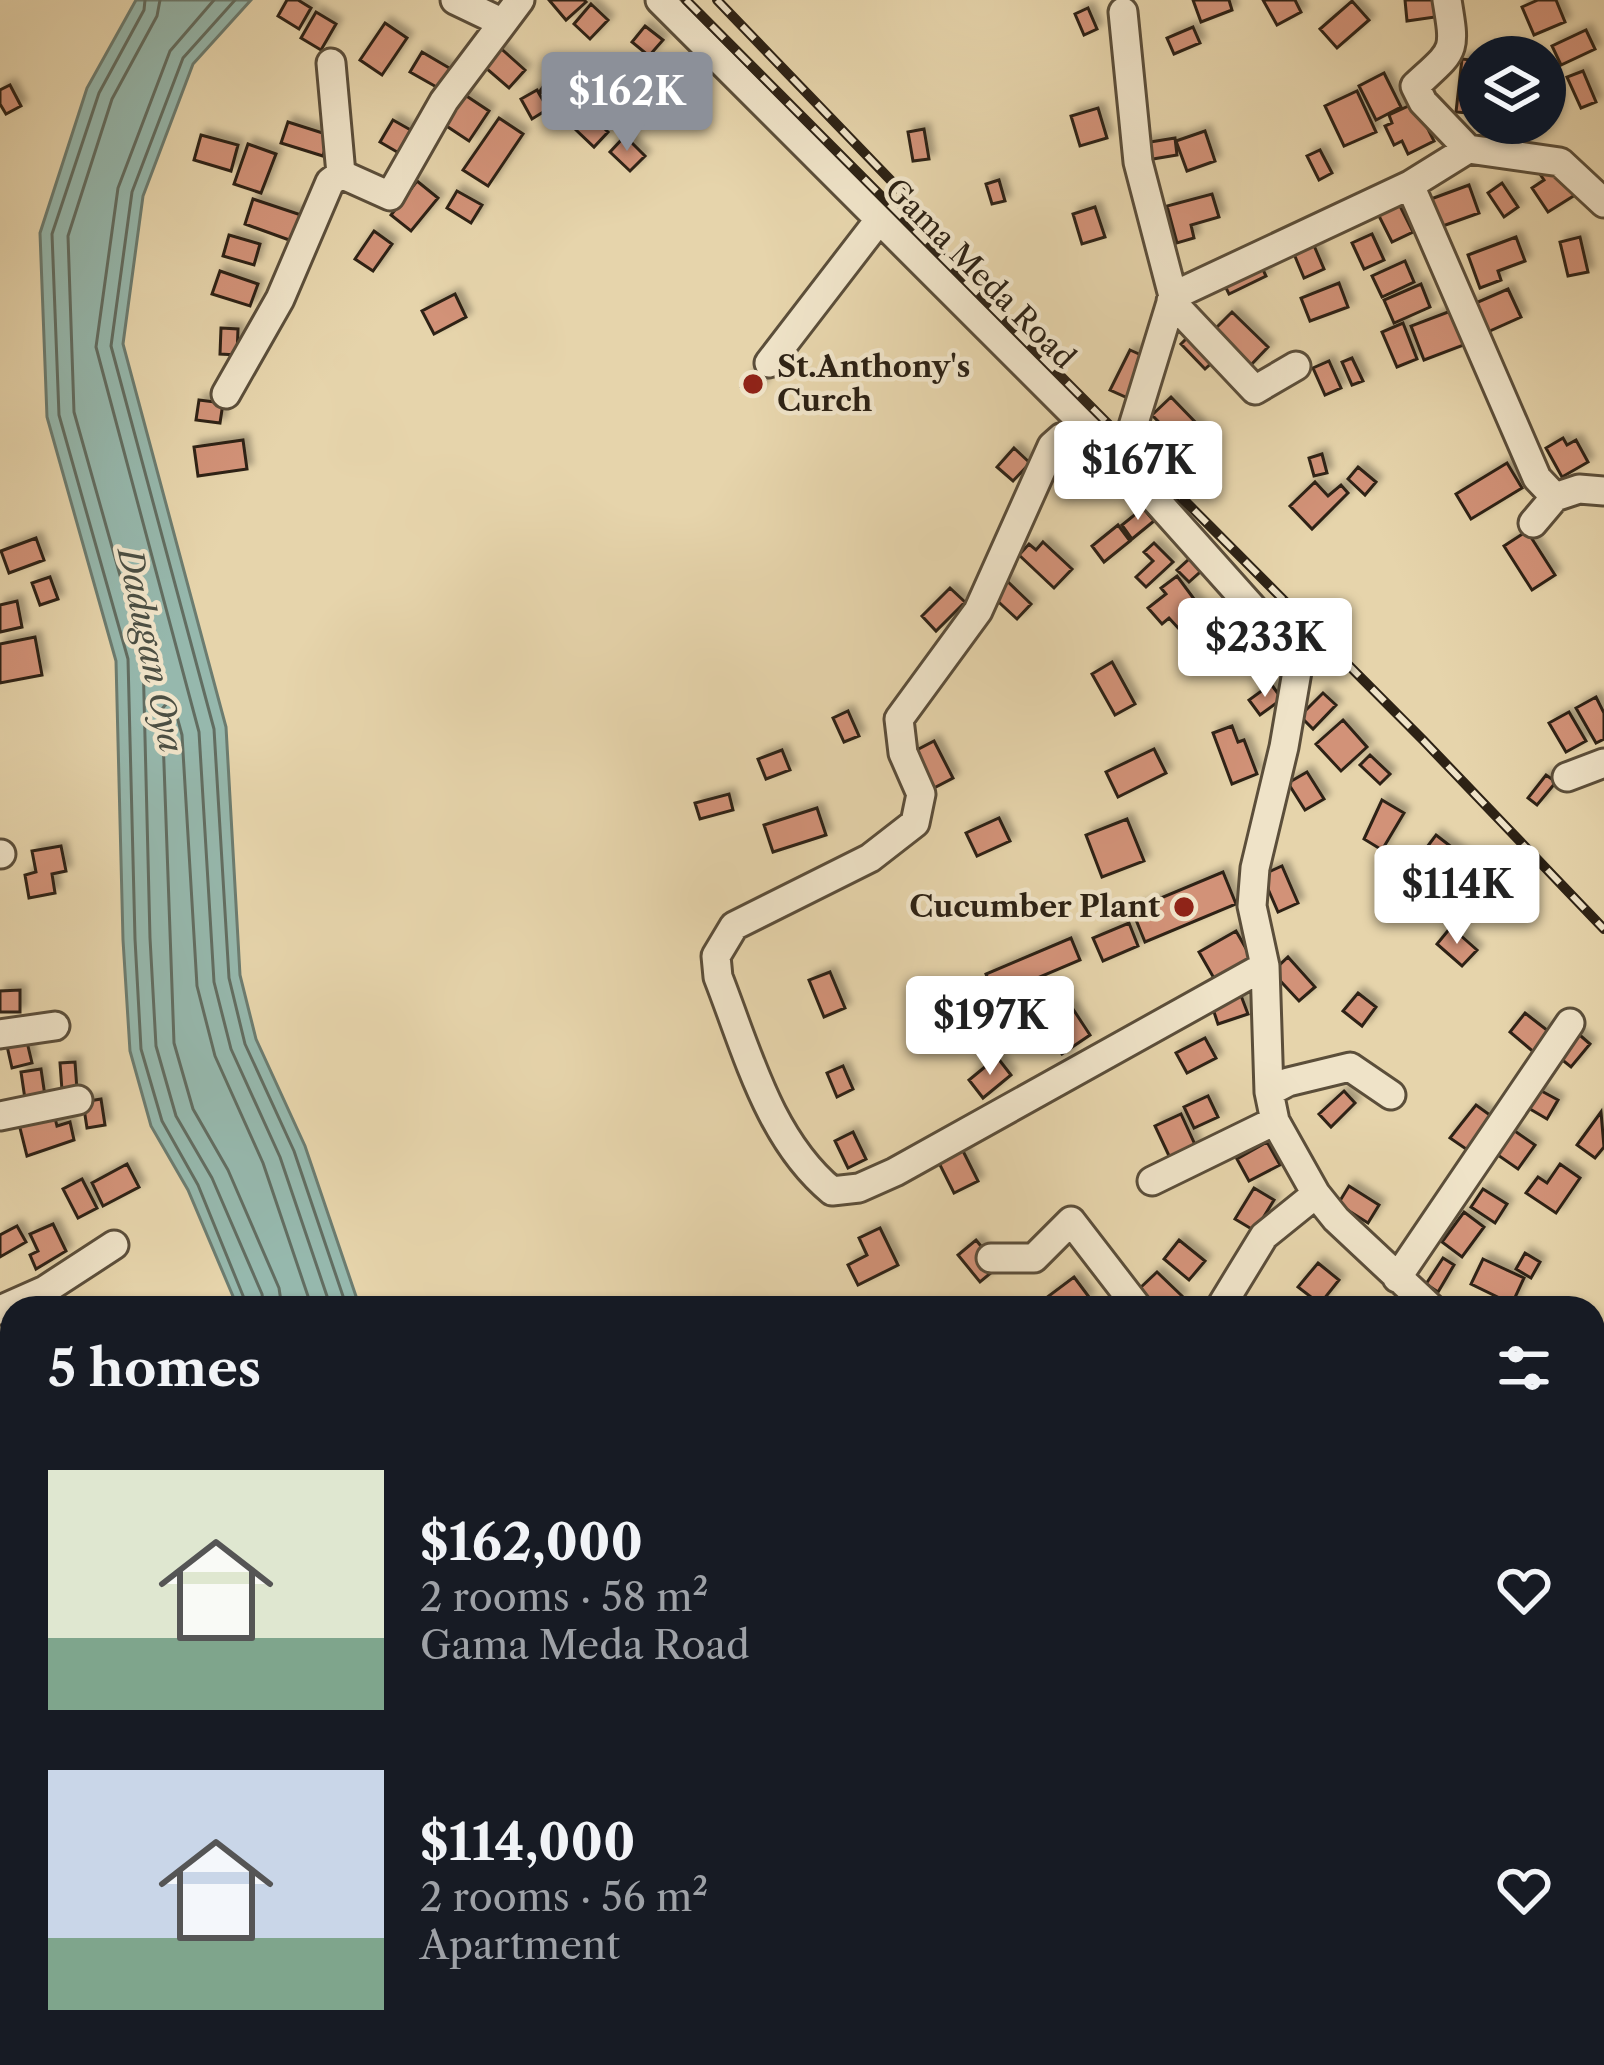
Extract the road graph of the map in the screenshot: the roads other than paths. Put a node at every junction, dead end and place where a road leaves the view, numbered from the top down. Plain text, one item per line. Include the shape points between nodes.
1 (455, 0) edge
2 (520, 0) edge
3 (660, 0) edge
4 (1447, 0) edge
5 (1126, 4) edge
6 (501, 22) junction
7 (331, 63) dead end
8 (1468, 149) junction
9 (340, 174) junction
10 (1410, 185) junction
11 (1604, 203) edge
12 (879, 220) junction
13 (1172, 298) junction
14 (770, 363) dead end
15 (1296, 366) dead end
16 (226, 394) dead end
17 (1122, 462) junction
18 (1604, 491) edge
19 (1555, 497) junction
20 (1534, 523) dead end
21 (1604, 764) edge
22 (1567, 777) dead end
23 (1265, 966) junction
24 (1570, 1024) dead end
25 (55, 1026) dead end
26 (0, 1034) edge
27 (1269, 1092) junction
28 (1391, 1095) dead end
29 (78, 1100) dead end
30 (0, 1116) edge
31 (1275, 1121) junction
32 (1152, 1181) dead end
33 (1316, 1194) junction
34 (114, 1245) dead end
35 (991, 1258) dead end
36 (1396, 1278) junction
37 (32, 1296) edge
38 (1129, 1296) edge
39 (1227, 1296) edge
40 (1417, 1296) edge

1 - 6 street
2 - 6 street
3 - 12 street, Gama Meda Road
4 - 8 street via 1454,42 1415,86
5 - 13 street via 1138,162
6 - 9 street via 390,196
7 - 9 street
8 - 10 street
8 - 11 street via 1560,162
9 - 16 street via 329,182 280,299
10 - 13 street
10 - 19 street via 1538,478
12 - 14 street
12 - 17 street, Gama Meda Road
13 - 15 street via 1256,390
13 - 17 street
17 - 23 street, Gama Meda Road via 1299,660 1255,868 1252,906
17 - 23 street via 1061,439 1052,446 978,611 899,719 921,794 914,823 870,858 734,926 716,956 718,977 768,1106 805,1169 832,1191 895,1172
18 - 19 street
19 - 20 street
21 - 22 street
23 - 27 street, Gama Meda Road
24 - 36 street
25 - 26 street
27 - 28 street via 1350,1067
27 - 31 street, Gama Meda Road
29 - 30 street
31 - 32 street
31 - 33 street, Gama Meda Road
33 - 36 street, Gama Meda Road
33 - 39 street via 1264,1236
34 - 37 street
35 - 38 street via 1034,1258 1071,1221
36 - 40 street, Gama Meda Road

